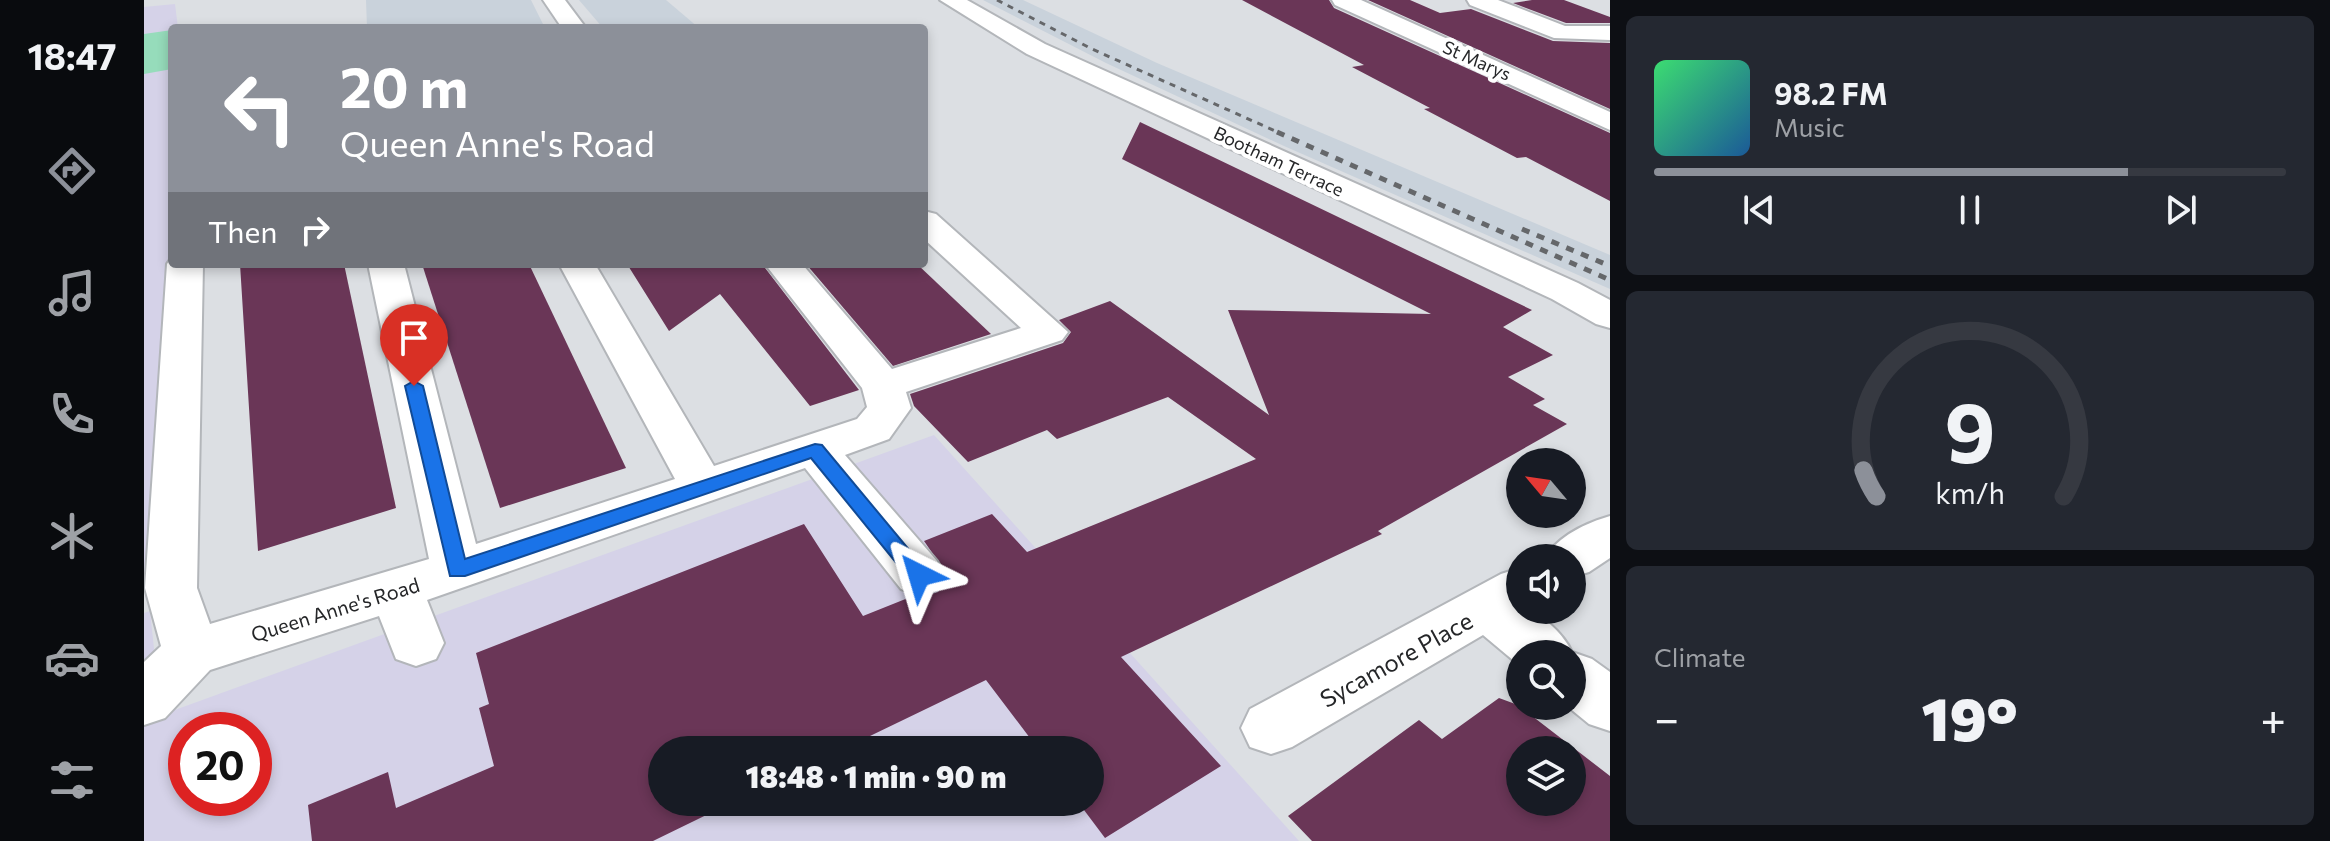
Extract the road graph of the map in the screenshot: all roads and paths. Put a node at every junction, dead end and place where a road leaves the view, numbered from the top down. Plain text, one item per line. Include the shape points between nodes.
1 (554, 0) edge
2 (951, 0) edge
3 (1343, 0) edge
4 (1478, 0) edge
5 (571, 24) edge
6 (1610, 33) edge
7 (1610, 122) edge
8 (928, 225) edge
9 (185, 268) edge
10 (387, 268) edge
11 (579, 268) edge
12 (786, 268) edge
13 (1610, 316) edge
14 (883, 386) junction
15 (815, 450) junction
16 (703, 487) junction
17 (1610, 534) edge
18 (1586, 549) edge
19 (457, 570) junction
20 (919, 575) dead end
21 (397, 590) junction
22 (1503, 598) edge
23 (1534, 640) edge
24 (416, 643) dead end
25 (191, 653) junction
26 (1586, 687) edge
27 (144, 700) edge
28 (1610, 706) edge
29 (1271, 728) dead end

1 - 5 street
2 - 13 street, Bootham Terrace via 1036,49
3 - 7 street, St Marys
4 - 6 street via 1562,33
8 - 14 street via 1048,332
9 - 25 street via 171,588
10 - 19 street
11 - 16 street
12 - 14 street
14 - 15 street, Queen Anne's Road via 889,408 873,429
15 - 16 street, Queen Anne's Road
15 - 20 street
16 - 19 street, Queen Anne's Road
17 - 18 street
19 - 21 street, Queen Anne's Road
21 - 24 street
21 - 25 street, Queen Anne's Road
22 - 23 street
22 - 29 street, Sycamore Place
25 - 27 street
26 - 28 street

